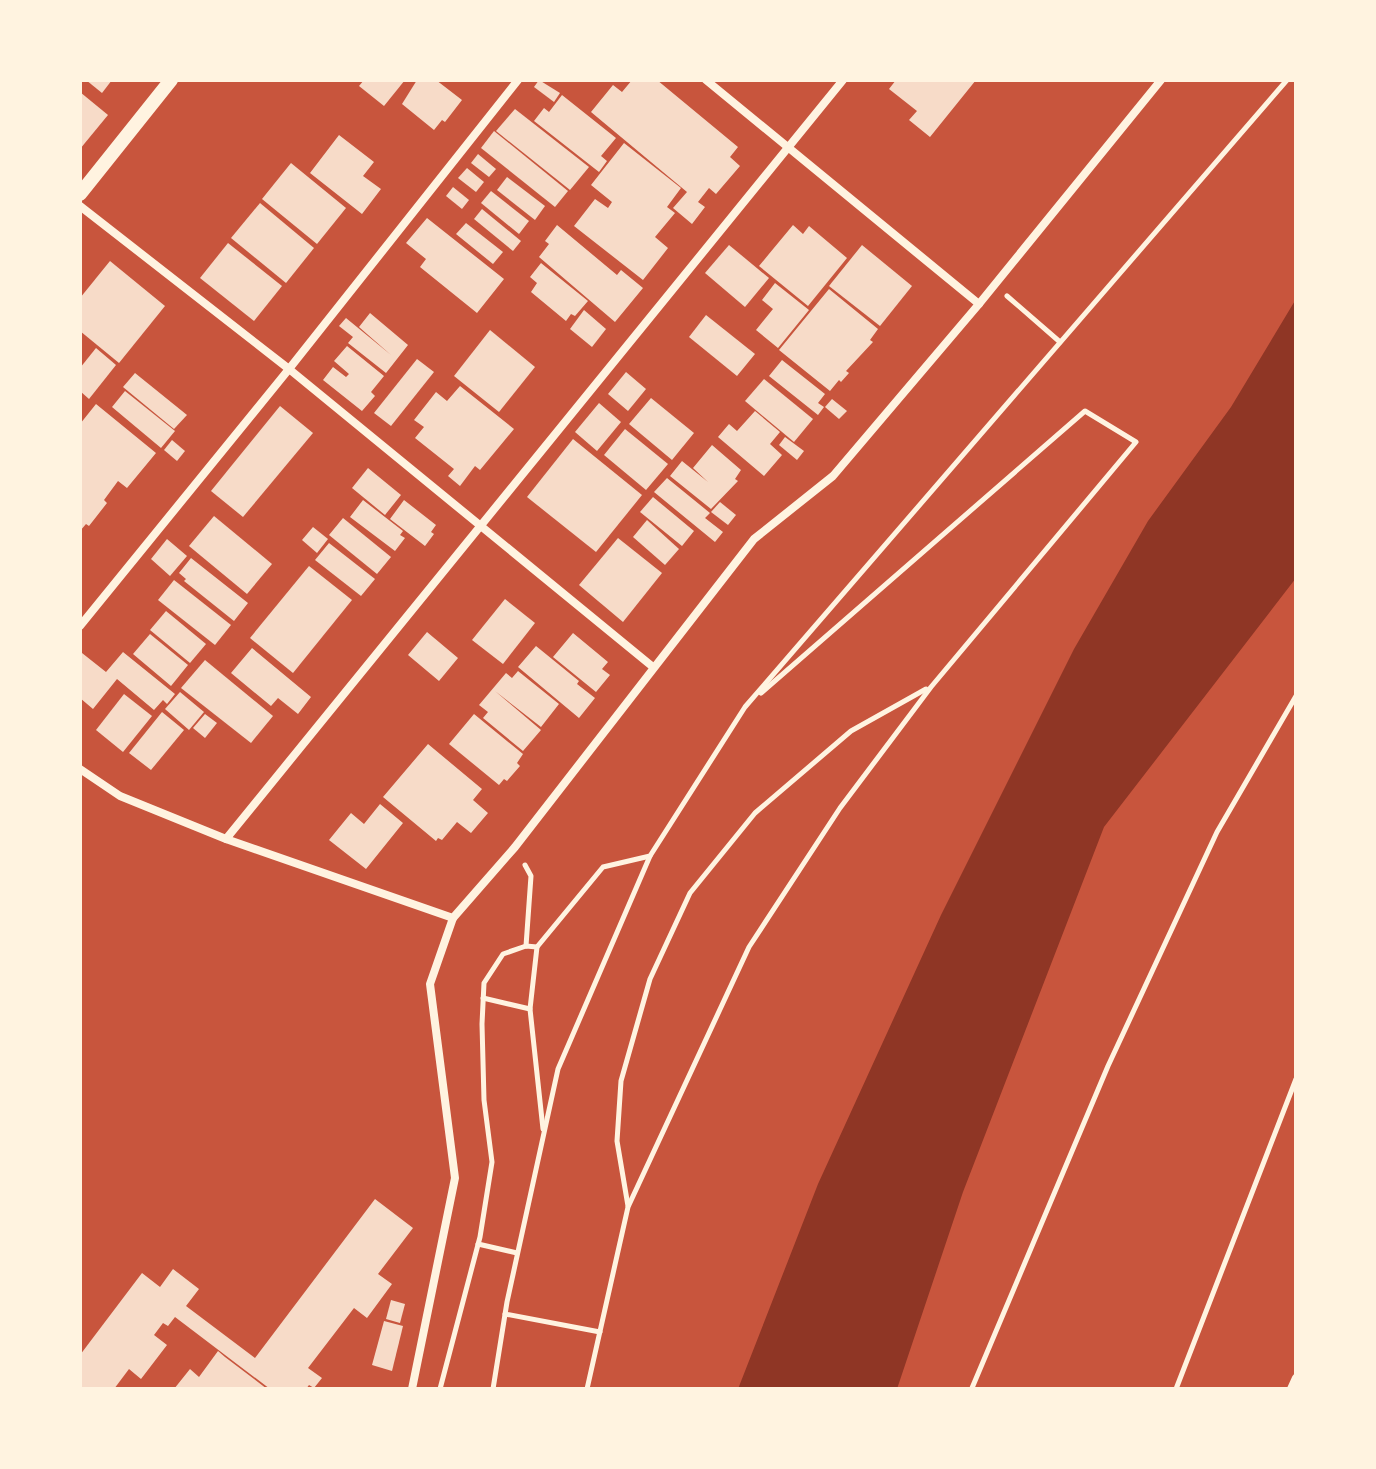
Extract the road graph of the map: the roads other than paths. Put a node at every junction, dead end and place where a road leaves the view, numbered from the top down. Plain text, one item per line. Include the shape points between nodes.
1 (171, 80) edge
2 (518, 80) edge
3 (706, 80) edge
4 (843, 80) edge
5 (1161, 80) edge
6 (788, 146) junction
7 (80, 194) edge
8 (80, 206) edge
9 (979, 304) junction
10 (289, 369) junction
11 (481, 526) junction
12 (80, 626) edge
13 (653, 667) junction
14 (80, 769) edge
15 (226, 839) junction
16 (453, 918) junction
17 (1296, 1378) edge
18 (412, 1389) edge
19 (1291, 1389) edge

1 - 7 street
2 - 10 street
3 - 6 street
4 - 6 street
5 - 9 street
6 - 9 street
6 - 11 street
8 - 10 street
9 - 13 street via 833,476 754,539
10 - 11 street
10 - 12 street
11 - 13 street
11 - 15 street
13 - 16 street via 515,847
14 - 15 street via 120,796
15 - 16 street
16 - 18 street via 430,984 455,1178
17 - 19 street

